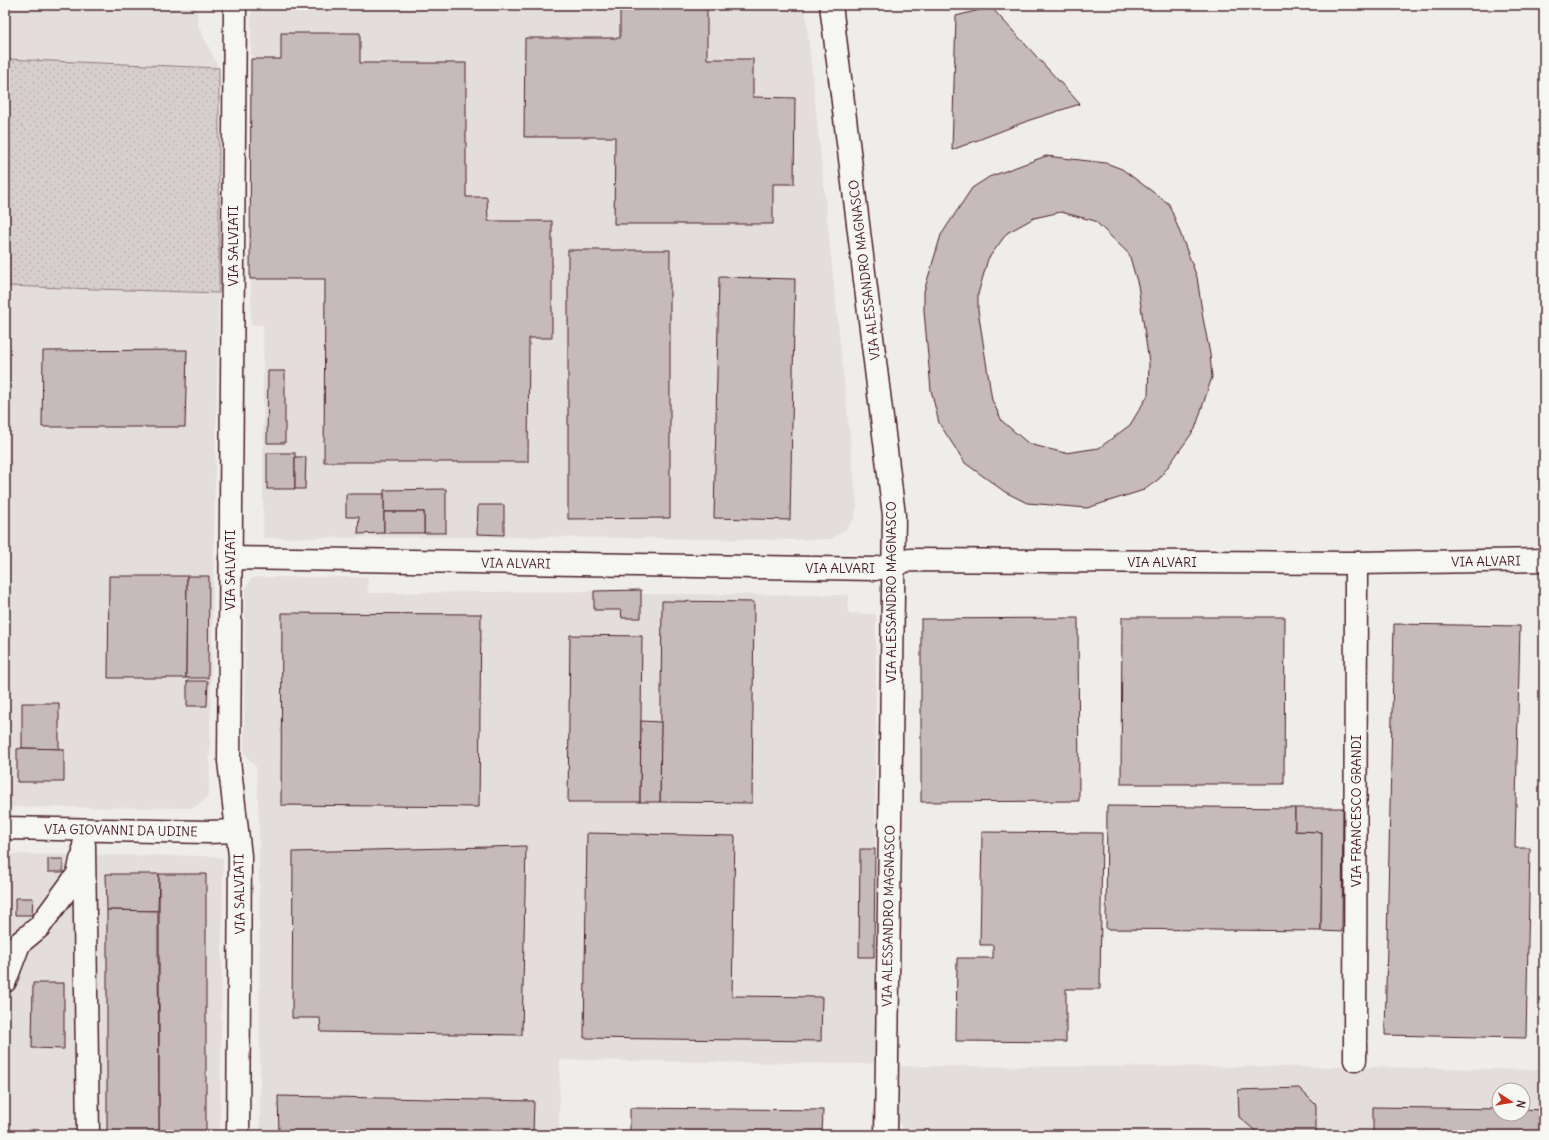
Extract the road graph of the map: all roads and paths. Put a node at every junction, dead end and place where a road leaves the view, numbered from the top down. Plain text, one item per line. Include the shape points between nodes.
1 (235, 5) edge
2 (831, 5) edge
3 (230, 558) junction
4 (1544, 560) edge
5 (1356, 563) junction
6 (892, 565) junction
7 (5, 828) edge
8 (236, 831) junction
9 (86, 837) junction
10 (12, 949) edge
11 (5, 981) edge
12 (1355, 1060) dead end
13 (88, 1135) edge
14 (238, 1135) edge
15 (886, 1135) edge

1 - 3 street, VIA SALVIATI
2 - 6 street, VIA ALESSANDRO MAGNASCO via 894,515
3 - 6 street, VIA ALVARI via 874,569
3 - 8 street, VIA SALVIATI via 229,761
4 - 5 street, VIA ALVARI
5 - 6 street, VIA ALVARI via 910,560
5 - 12 street, VIA FRANCESCO GRANDI
6 - 15 street, VIA ALESSANDRO MAGNASCO
7 - 9 street, VIA GIOVANNI DA UDINE
8 - 9 street, VIA GIOVANNI DA UDINE
8 - 14 street, VIA SALVIATI via 240,856
9 - 10 street via 78,874 39,927
9 - 13 street
10 - 11 street

